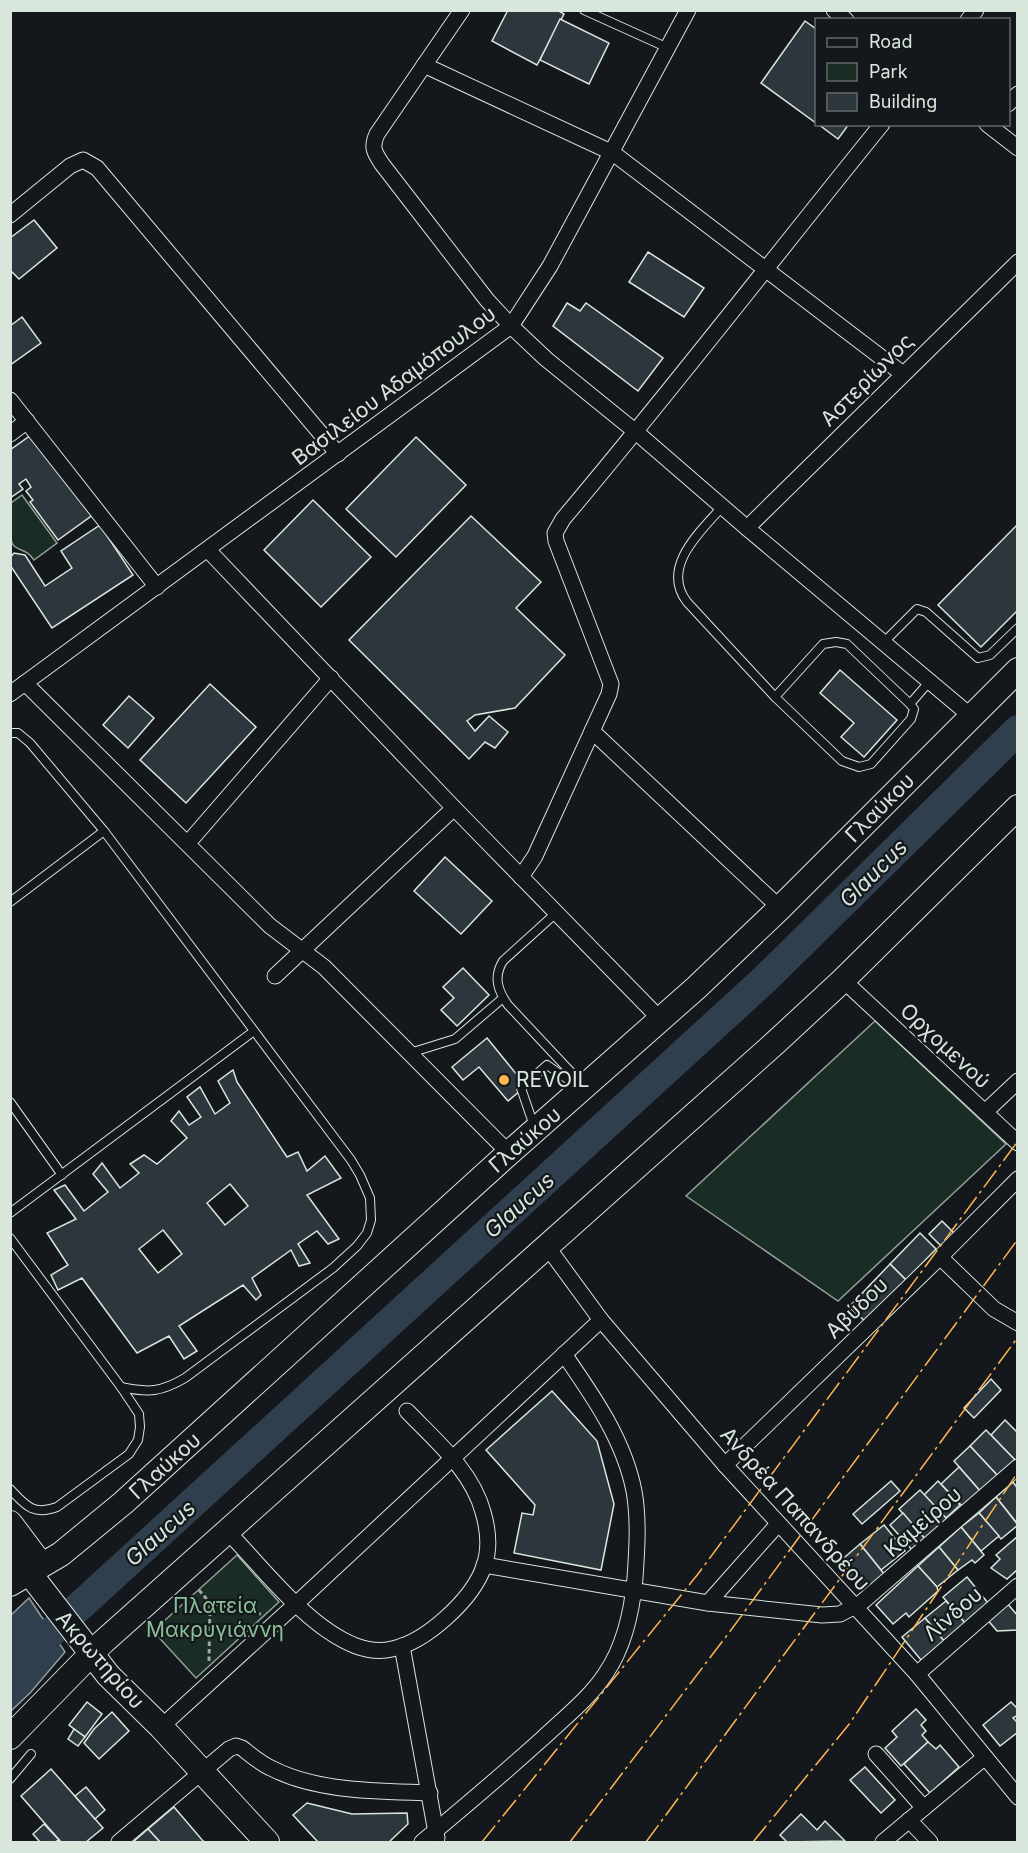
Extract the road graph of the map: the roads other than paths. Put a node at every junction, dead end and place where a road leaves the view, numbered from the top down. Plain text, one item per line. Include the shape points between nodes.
1 (462, 10) edge
2 (584, 10) edge
3 (688, 10) edge
4 (668, 48) junction
5 (424, 65) junction
6 (880, 126) edge
7 (990, 126) edge
8 (1017, 148) edge
9 (613, 153) junction
10 (10, 214) edge
11 (1017, 262) edge
12 (765, 268) junction
13 (511, 327) junction
14 (903, 374) junction
15 (10, 400) edge
16 (27, 421) junction
17 (636, 432) junction
18 (10, 434) edge
19 (338, 454) junction
20 (722, 507) junction
21 (747, 528) junction
22 (208, 550) junction
23 (157, 587) junction
24 (1017, 628) edge
25 (882, 643) junction
26 (1017, 670) edge
27 (331, 678) junction
28 (929, 682) junction
29 (25, 683) junction
30 (10, 694) edge
31 (775, 697) junction
32 (910, 704) junction
33 (972, 717) junction
34 (592, 731) junction
35 (10, 733) edge
36 (1017, 807) edge
37 (454, 808) junction
38 (104, 831) junction
39 (188, 843) junction
40 (521, 877) junction
41 (10, 902) edge
42 (780, 908) junction
43 (556, 913) junction
44 (303, 950) junction
45 (274, 976) dead end
46 (843, 980) junction
47 (503, 999) junction
48 (661, 1020) junction
49 (254, 1031) junction
50 (410, 1053) junction
51 (1017, 1081) edge
52 (584, 1089) junction
53 (10, 1102) edge
54 (985, 1112) junction
55 (535, 1130) junction
56 (1017, 1143) edge
57 (509, 1153) junction
58 (62, 1175) junction
59 (1017, 1179) edge
60 (10, 1213) edge
61 (11, 1240) edge
62 (546, 1245) junction
63 (940, 1257) junction
64 (601, 1320) junction
65 (1017, 1323) edge
66 (564, 1354) junction
67 (121, 1387) junction
68 (407, 1411) dead end
69 (451, 1458) junction
70 (725, 1465) junction
71 (1017, 1467) edge
72 (10, 1489) edge
73 (10, 1522) edge
74 (778, 1524) junction
75 (228, 1531) junction
76 (10, 1548) edge
77 (484, 1565) junction
78 (36, 1579) edge
79 (1017, 1586) edge
80 (634, 1591) junction
81 (708, 1603) junction
82 (296, 1604) junction
83 (856, 1607) junction
84 (93, 1642) junction
85 (402, 1646) junction
86 (917, 1674) junction
87 (161, 1727) junction
88 (10, 1737) edge
89 (31, 1754) dead end
90 (876, 1754) dead end
91 (985, 1757) junction
92 (201, 1772) junction
93 (10, 1779) edge
94 (430, 1792) junction
95 (1017, 1797) edge
96 (924, 1808) junction
97 (909, 1820) junction
98 (437, 1837) edge
99 (119, 1842) edge
100 (267, 1842) edge
101 (422, 1842) edge
102 (883, 1842) edge
103 (930, 1842) edge

1 - 5 street
2 - 4 lane
3 - 4 street, Βασιλείου Αδαμόπουλου
4 - 9 street, Βασιλείου Αδαμόπουλου
5 - 9 street
5 - 13 street via 384,123 373,149
6 - 12 street
7 - 8 street
9 - 12 street
9 - 13 street, Βασιλείου Αδαμόπουλου
10 - 19 street via 70,166 83,160 90,162
11 - 14 street, Αστερίωνος
12 - 14 street
12 - 17 street
13 - 17 street
13 - 19 street, Βασιλείου Αδαμόπουλου
14 - 21 street, Αστερίωνος
15 - 16 street
16 - 18 street
16 - 23 street
17 - 20 street
17 - 34 street via 562,519 555,533 611,681
19 - 22 street, Βασιλείου Αδαμόπουλου
20 - 21 street
20 - 31 lane via 684,553 678,573 680,589 687,602
21 - 25 street
22 - 23 street, Βασιλείου Αδαμόπουλου
22 - 27 street
23 - 29 street, Βασιλείου Αδαμόπουλου
24 - 25 lane via 990,655 978,658 927,612 917,609
25 - 28 street
26 - 33 main road, Γλαύκου
27 - 37 street
27 - 39 street
28 - 32 lane
28 - 33 street
29 - 30 street, Βασιλείου Αδαμόπουλου
29 - 39 street
31 - 32 lane via 823,644 836,642 847,644
31 - 32 lane via 842,761 859,767 872,764 911,719 914,709
33 - 42 main road, Γλαύκου
34 - 40 street via 535,856
34 - 42 street
35 - 38 lane via 30,743
36 - 46 main road
37 - 40 street
37 - 44 street
38 - 41 lane
38 - 49 lane
39 - 44 street via 270,926
40 - 43 street
42 - 48 main road, Γλαύκου
43 - 47 lane via 498,969 497,983
43 - 48 street
44 - 45 street
44 - 50 street
46 - 54 street, Ορχομενού
46 - 62 main road
47 - 50 lane via 455,1038
47 - 52 lane
48 - 52 main road, Γλαύκου
49 - 58 lane
49 - 67 lane via 360,1175 370,1198 367,1233 333,1268 185,1378 156,1391
50 - 57 street
51 - 54 street
52 - 55 main road, Γλαύκου
52 - 55 lane via 547,1065 521,1088
53 - 58 lane
54 - 56 street, Ορχομενού
55 - 57 main road, Γλαύκου
57 - 78 main road, Γλαύκου
58 - 60 lane
59 - 63 street, Αβύδου
61 - 67 lane
62 - 64 street, Ανδρέα Παπανδρέου
62 - 75 main road
63 - 65 street via 994,1309
63 - 70 street, Αβύδου
64 - 66 street
64 - 70 street, Ανδρέα Παπανδρέου
66 - 69 street
66 - 80 street via 605,1417 631,1481 637,1518
67 - 72 lane via 139,1414 138,1440 129,1454 57,1507 45,1511 25,1505
68 - 69 street
69 - 77 street via 474,1487 483,1511 488,1539
69 - 82 street
70 - 74 street, Ανδρέα Παπανδρέου
71 - 83 street, Καμείρου
73 - 78 main road
74 - 81 street
74 - 83 street, Ανδρέα Παπανδρέου
75 - 82 street
75 - 84 main road
76 - 78 main road
77 - 80 street
77 - 85 street via 457,1609
78 - 84 main road, Ακρωτηρίου
79 - 86 street, Λίνδου
80 - 81 street
80 - 98 street via 622,1640 598,1684
81 - 83 street via 832,1616
82 - 85 street via 333,1634 358,1647 382,1651
82 - 87 street
83 - 86 street, Ανδρέα Παπανδρέου
84 - 87 main road, Ακρωτηρίου via 124,1692
84 - 88 main road
85 - 94 street
86 - 91 street, Ανδρέα Παπανδρέου
87 - 92 main road, Ακρωτηρίου
89 - 93 lane
90 - 96 street
91 - 95 street, Ανδρέα Παπανδρέου
91 - 96 street
92 - 94 street via 236,1746 273,1770 297,1779 362,1790
92 - 99 street
92 - 100 main road, Ακρωτηρίου
94 - 98 street
96 - 97 street
97 - 102 street
97 - 103 street
98 - 101 street

